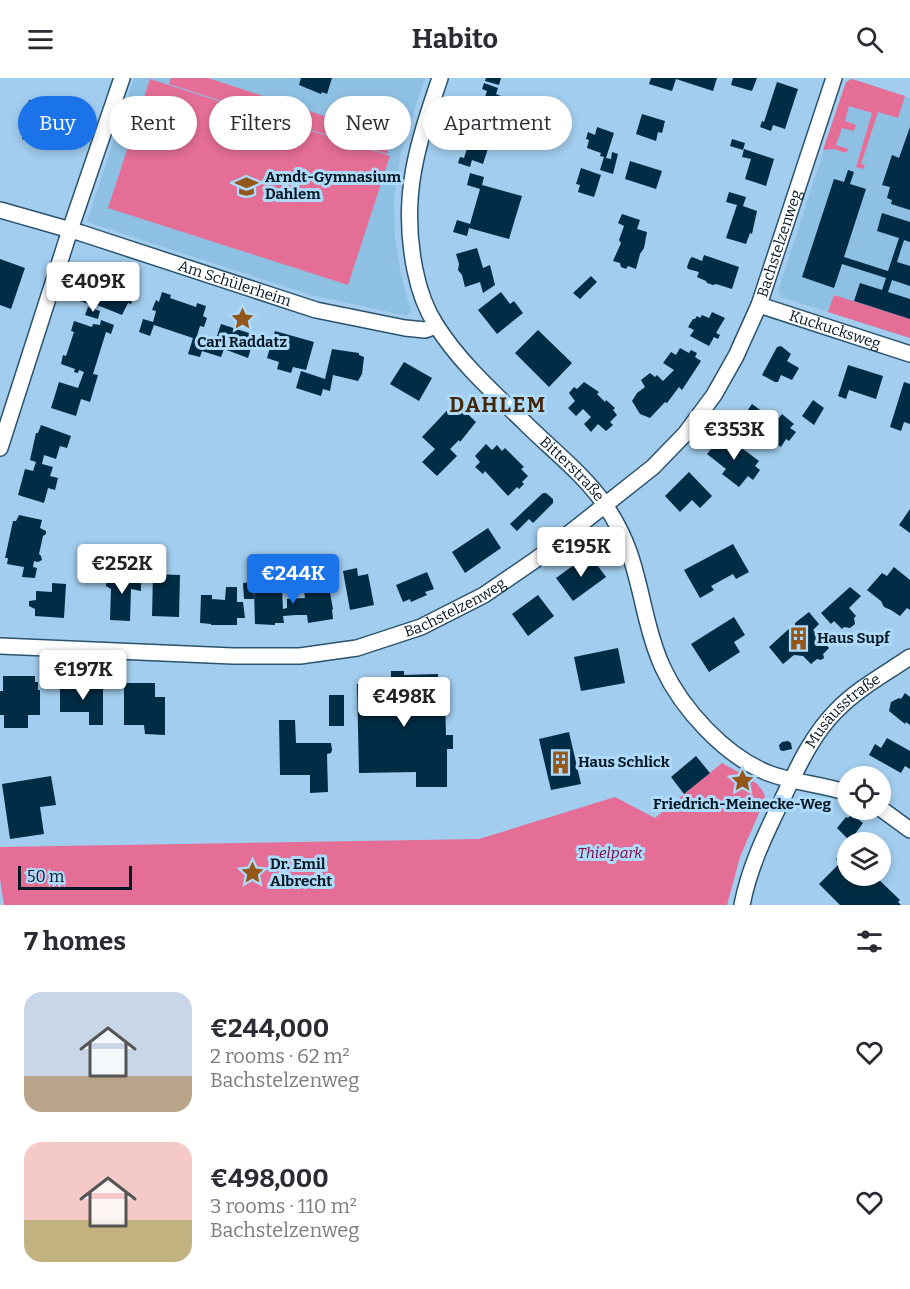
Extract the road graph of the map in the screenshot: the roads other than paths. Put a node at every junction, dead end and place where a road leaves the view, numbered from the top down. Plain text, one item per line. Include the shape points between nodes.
1 (122, 78) edge
2 (440, 78) edge
3 (834, 78) edge
4 (0, 210) edge
5 (70, 230) junction
6 (759, 305) junction
7 (436, 326) junction
8 (910, 354) edge
9 (0, 448) edge
10 (605, 505) junction
11 (0, 646) edge
12 (910, 657) edge
13 (791, 780) junction
14 (837, 789) edge
15 (891, 816) edge
16 (910, 830) edge
17 (742, 905) edge

1 - 5 street
2 - 7 street, Bitterstraße via 419,141 409,195 411,250 417,280
3 - 6 street, Bachstelzenweg
4 - 5 street, Am Schülerheim
5 - 7 street, Am Schülerheim via 316,310 405,328 425,330
5 - 9 street
6 - 8 street, Kuckucksweg
6 - 10 street, Bachstelzenweg via 714,395 685,434 653,467
7 - 10 street, Bitterstraße via 474,373
10 - 11 street, Bachstelzenweg via 484,595 422,627 357,648 300,656 244,656
10 - 13 street, Bitterstraße via 624,537 653,643 676,691 713,735 737,754 767,772
12 - 13 street, Musäusstraße via 854,694 834,713
13 - 14 street, Bitterstraße
13 - 17 street, Musäusstraße via 758,852
15 - 16 street

